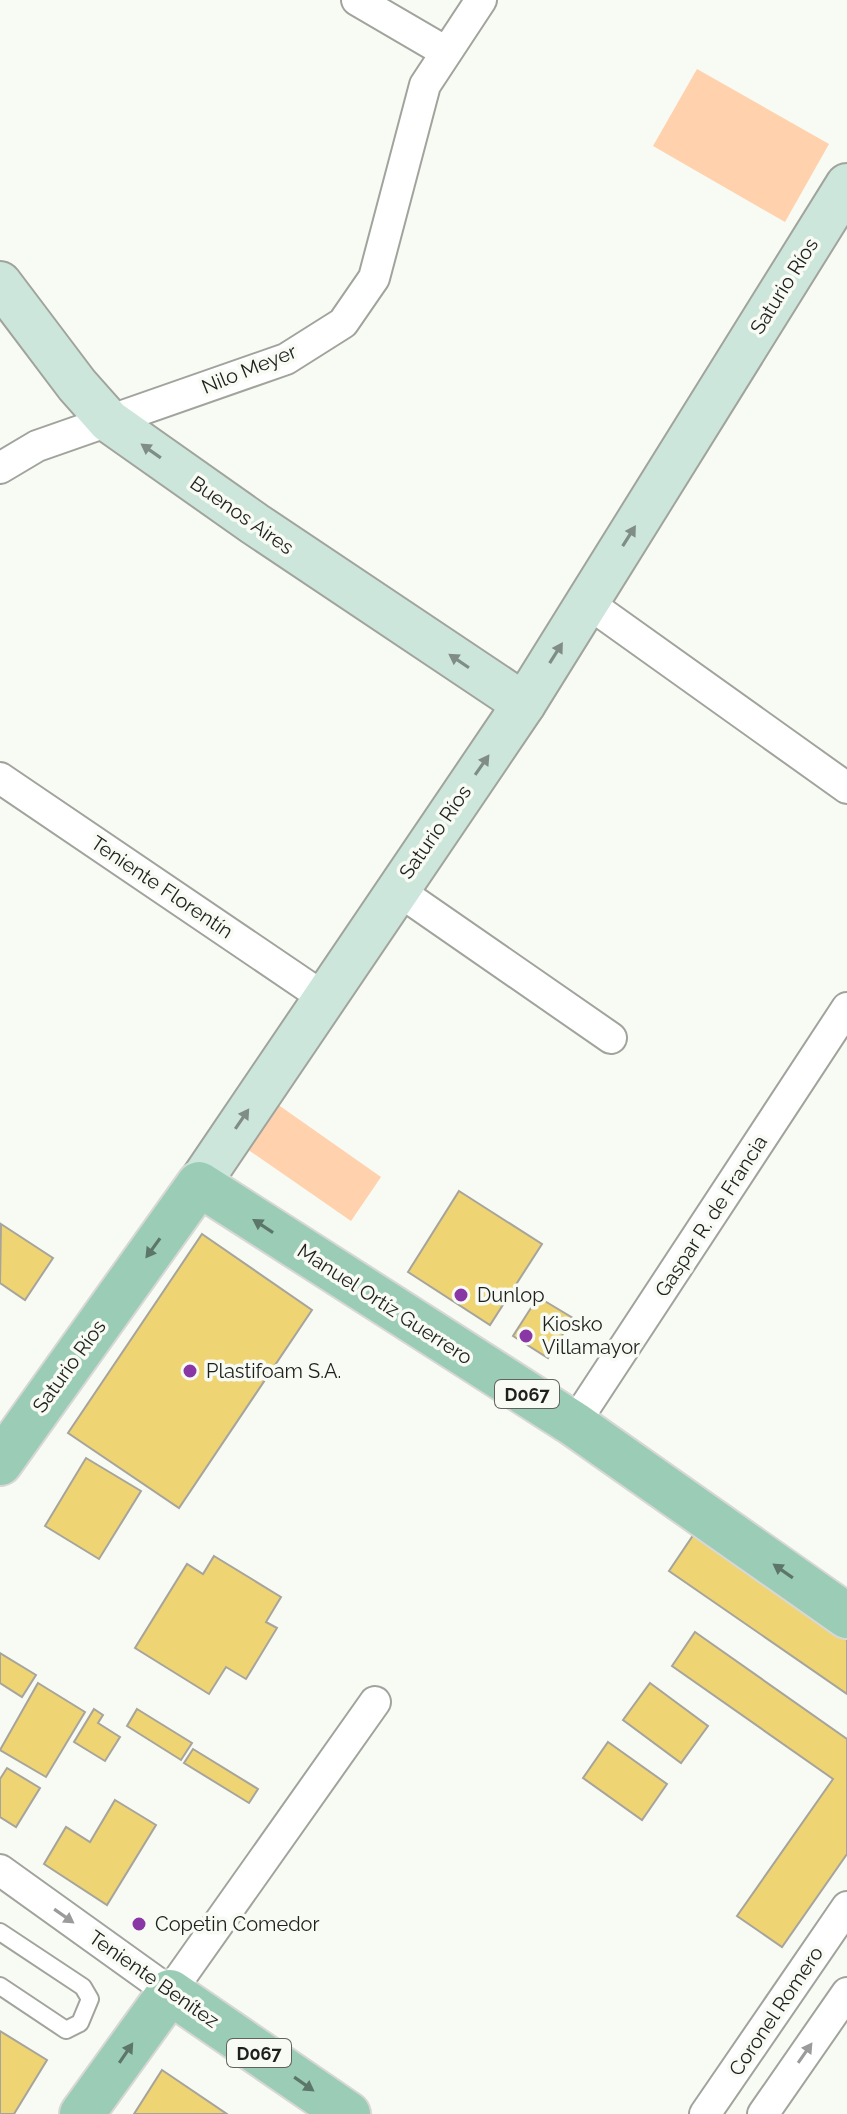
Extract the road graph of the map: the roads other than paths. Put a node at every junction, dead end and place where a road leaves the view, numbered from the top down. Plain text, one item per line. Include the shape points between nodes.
1 (357, 0) edge
2 (481, 0) edge
3 (446, 52) junction
4 (847, 185) edge
5 (0, 283) edge
6 (109, 421) junction
7 (0, 468) edge
8 (588, 603) junction
9 (524, 704) junction
10 (0, 778) edge
11 (847, 788) edge
12 (396, 889) junction
13 (323, 997) junction
14 (847, 1008) edge
15 (611, 1038) dead end
16 (199, 1184) junction
17 (574, 1424) junction
18 (0, 1463) edge
19 (847, 1616) edge
20 (375, 1702) dead end
21 (0, 1870) edge
22 (847, 1907) edge
23 (0, 1932) edge
24 (0, 1986) edge
25 (170, 1992) junction
26 (847, 1993) edge
27 (82, 2114) edge
28 (348, 2114) edge
29 (705, 2114) edge
30 (763, 2114) edge

1 - 3 street
2 - 3 street, Nilo Meyer
3 - 6 street, Nilo Meyer via 425,85 374,278 343,323 286,359
8 -> 4 street, Saturio Ríos
5 - 6 street, Buenos Aires
6 - 7 street, Nilo Meyer via 37,446
9 -> 6 street, Buenos Aires
9 -> 8 street, Saturio Ríos
8 - 11 street
12 -> 9 street, Saturio Ríos
10 - 13 street, Teniente Florentín
12 - 13 street, Saturio Ríos
12 - 15 street
16 -> 13 street, Saturio Ríos
14 - 17 street, Gaspar R. de Francia
17 -> 16 main road, Manuel Ortíz Guerrero / D067
16 -> 18 main road, Saturio Ríos
19 -> 17 main road, Manuel Ortíz Guerrero / D067
20 - 25 street
21 -> 25 street, Teniente Benítez
22 - 29 street, Coronel Romero
23 - 24 lane via 83,1987 90,1999 80,2023 66,2030
27 -> 25 main road
25 -> 28 main road, Teniente Benítez / D067
30 -> 26 street

